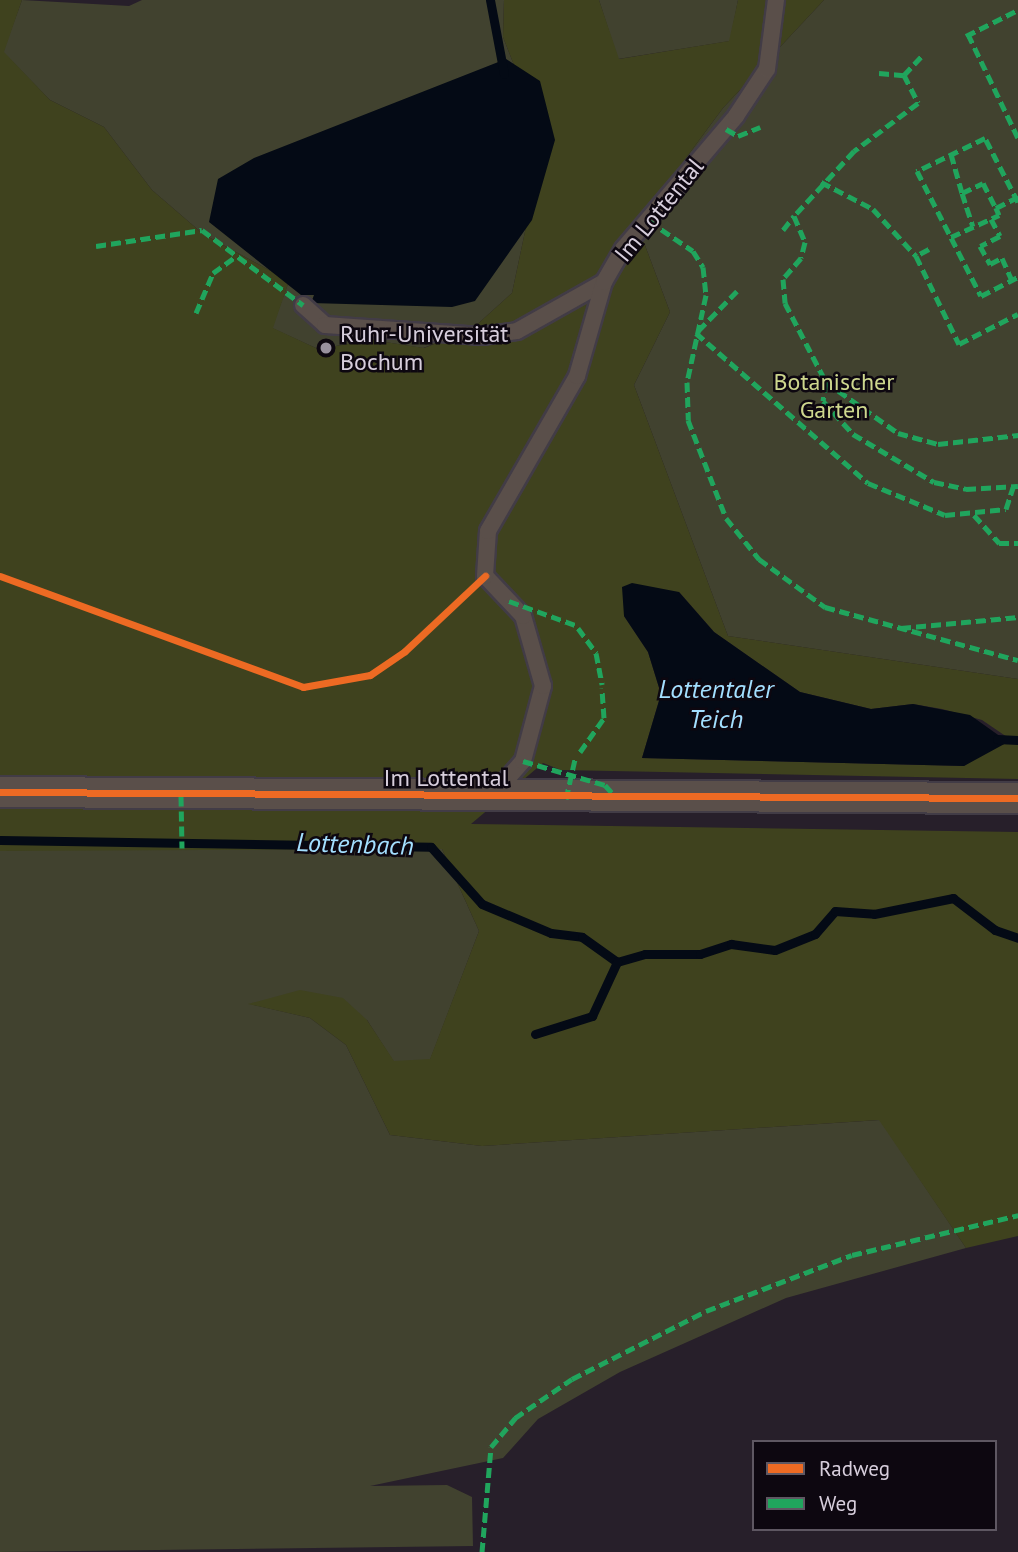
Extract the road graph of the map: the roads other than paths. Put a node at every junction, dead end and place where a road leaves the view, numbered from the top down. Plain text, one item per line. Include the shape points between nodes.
1 (776, 0) edge
2 (604, 282) junction
3 (303, 305) dead end
4 (0, 792) edge
5 (491, 797) junction
6 (1018, 798) edge

1 - 2 lane, Im Lottental via 767,69
2 - 3 lane via 517,331 482,336 325,325
2 - 5 lane, Im Lottental via 577,376 488,531 485,576 523,616 543,686 523,761
4 - 5 street, Im Lottental
5 - 6 street, Im Lottental

